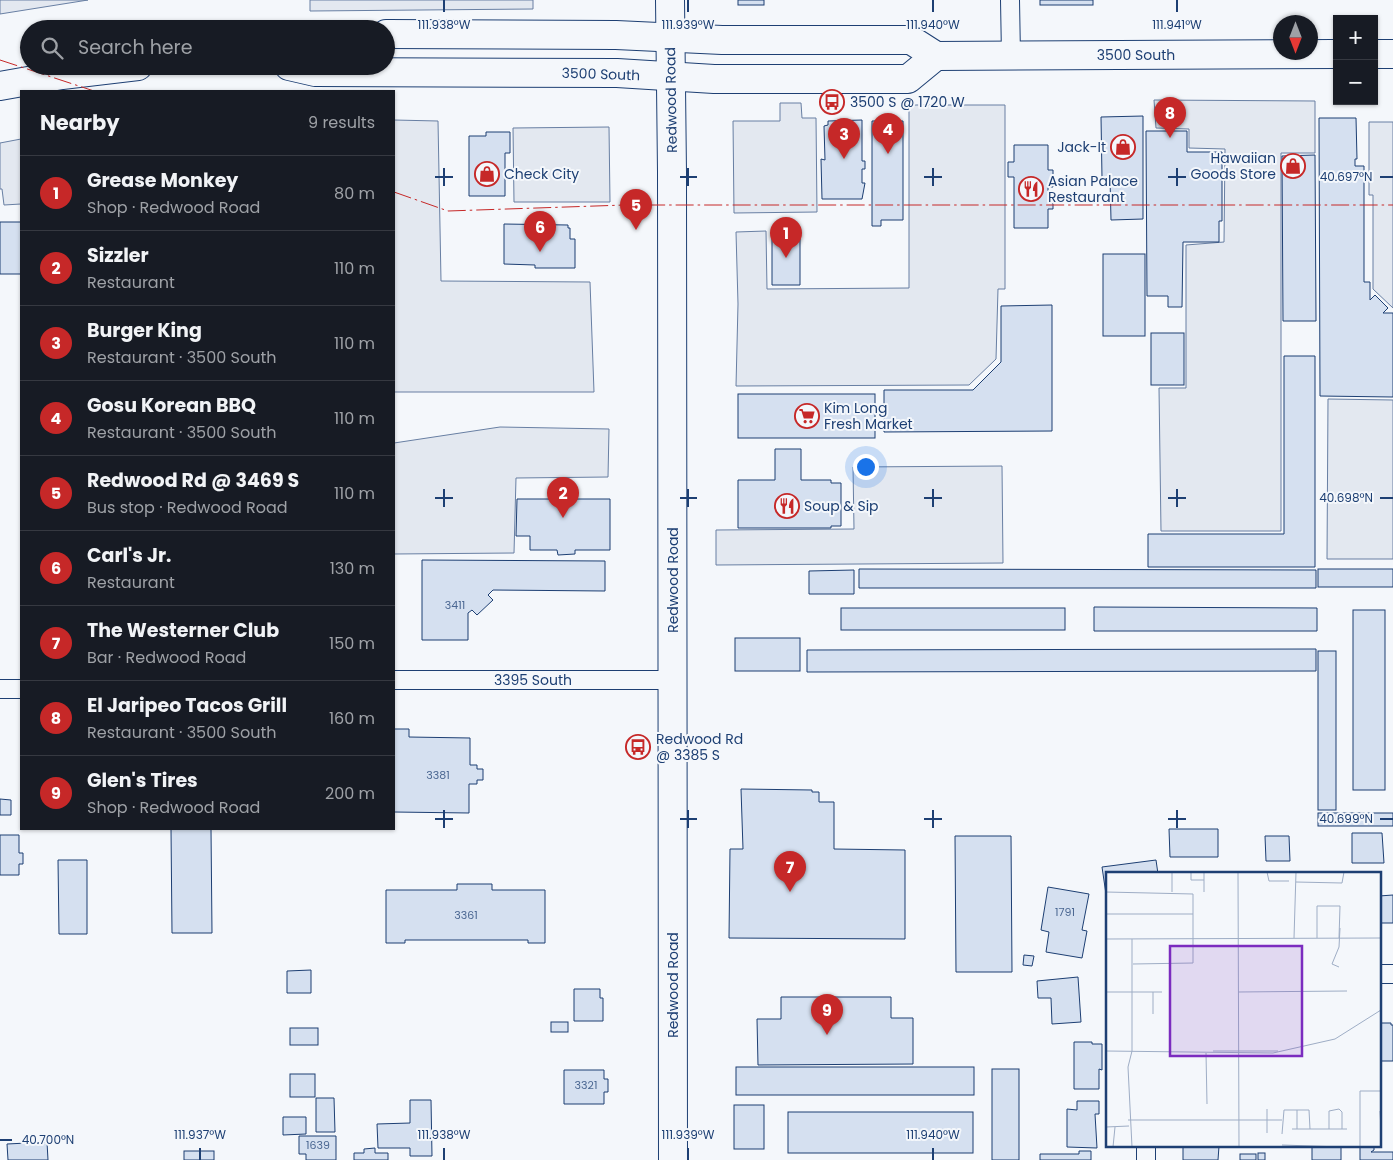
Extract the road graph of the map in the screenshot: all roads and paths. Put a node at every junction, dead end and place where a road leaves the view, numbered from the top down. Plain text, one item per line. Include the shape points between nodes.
1 (670, 0) edge
2 (1010, 0) edge
3 (395, 34) edge
4 (671, 38) junction
5 (1333, 54) edge
6 (1378, 54) edge
7 (1393, 54) edge
8 (936, 56) junction
9 (1011, 56) junction
10 (395, 72) edge
11 (62, 75) edge
12 (672, 77) junction
13 (0, 86) edge
14 (395, 680) edge
15 (673, 680) junction
16 (0, 689) edge
17 (20, 689) edge
18 (1380, 974) edge
19 (1393, 974) edge
20 (673, 1160) edge

1 - 4 main road, Redwood Road
2 - 9 street
3 - 4 main road
4 - 8 main road via 910,40
4 - 12 main road, Redwood Road
5 - 9 main road, 3500 South
6 - 7 main road
8 - 9 main road, 3500 South
8 - 12 main road, 3500 South via 908,79
10 - 12 main road, 3500 South via 617,73
11 - 13 main road
12 - 15 main road, Redwood Road
14 - 15 street, 3395 South
15 - 20 main road, Redwood Road
16 - 17 street
18 - 19 street

